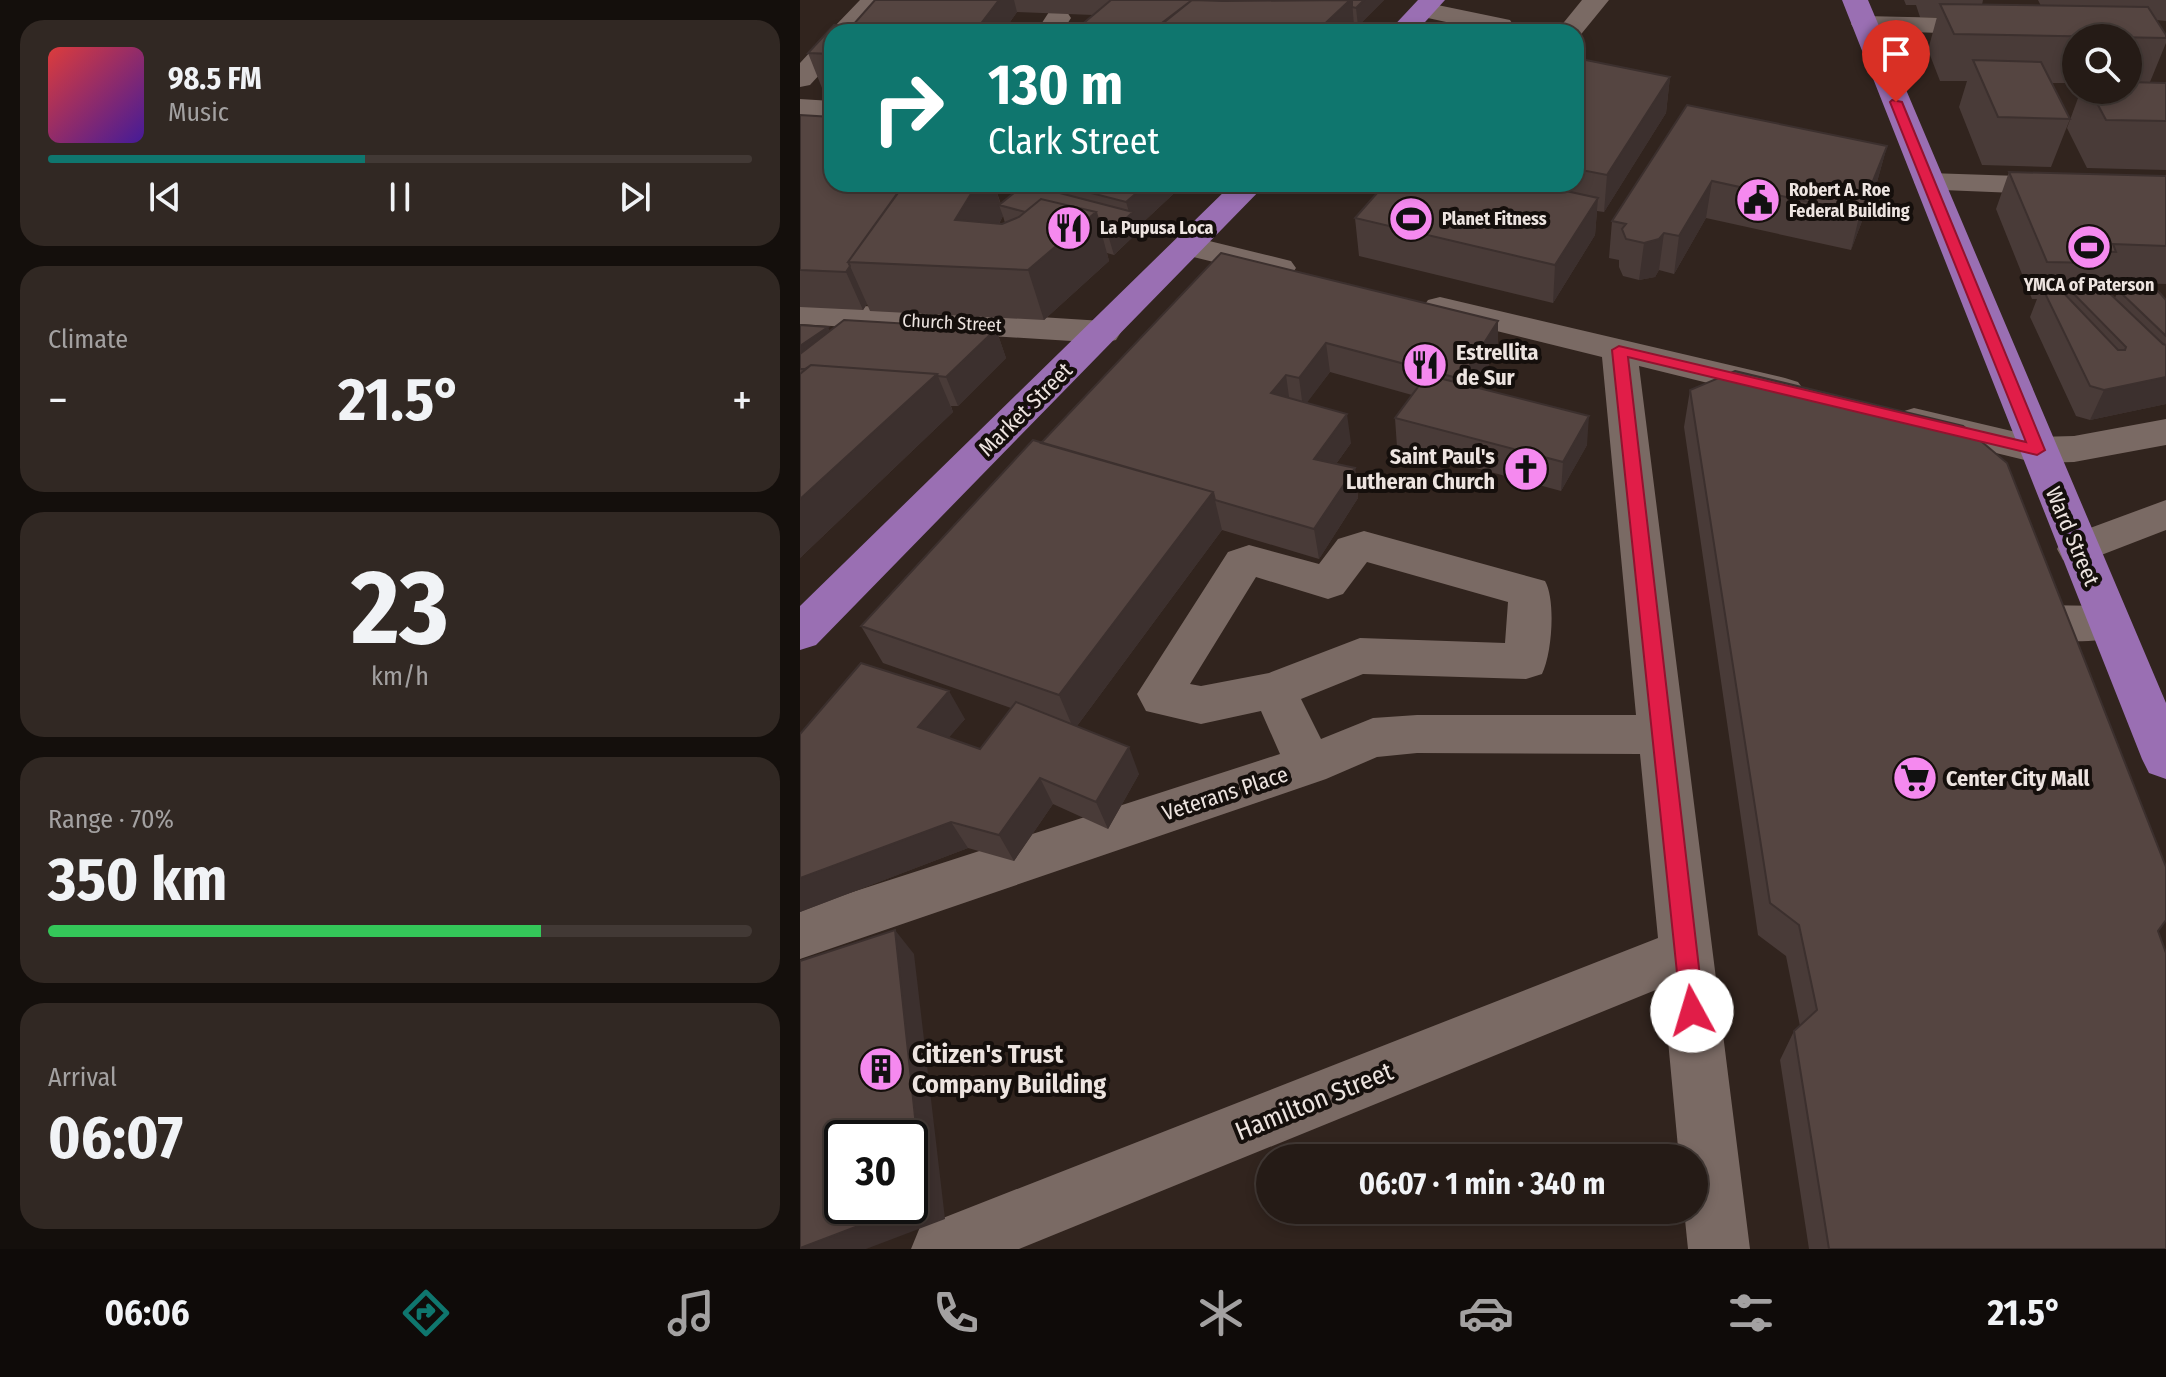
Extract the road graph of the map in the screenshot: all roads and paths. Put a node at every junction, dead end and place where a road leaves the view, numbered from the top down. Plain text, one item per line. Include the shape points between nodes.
1 (874, 0) edge
2 (1596, 0) edge
3 (1841, 0) edge
4 (1428, 5) edge
5 (1860, 12) edge
6 (1504, 22) edge
7 (852, 24) edge
8 (1409, 24) edge
9 (1576, 24) edge
10 (2029, 28) edge
11 (824, 54) edge
12 (800, 79) edge
13 (800, 92) edge
14 (824, 93) edge
15 (800, 108) edge
16 (824, 110) edge
17 (800, 132) edge
18 (824, 134) edge
19 (1929, 182) junction
20 (2166, 190) edge
21 (1242, 192) edge
22 (1189, 246) junction
23 (1309, 275) edge
24 (1402, 297) edge
25 (800, 313) edge
26 (1103, 332) junction
27 (1619, 350) junction
28 (1819, 398) edge
29 (1880, 412) edge
30 (2159, 441) edge
31 (2037, 450) junction
32 (2166, 514) edge
33 (2078, 549) junction
34 (2035, 622) edge
35 (2109, 623) junction
36 (800, 633) edge
37 (1274, 690) junction
38 (1662, 735) junction
39 (2166, 759) edge
40 (1309, 765) junction
41 (800, 934) edge
42 (1686, 952) junction
43 (942, 1249) edge
44 (1719, 1249) edge

1 - 7 street
2 - 9 street
3 - 5 main road
4 - 6 street
4 - 8 main road
5 - 10 street
5 - 19 main road, Ward Street
11 - 12 street
13 - 14 street
15 - 16 street
17 - 18 street
19 - 20 street
19 - 31 main road, Ward Street
21 - 22 main road, Market Street
22 - 23 street
22 - 26 main road, Market Street
24 - 27 street
25 - 26 street, Church Street
26 - 36 main road, Market Street
27 - 28 street
27 - 38 street
29 - 31 street
30 - 31 street
31 - 33 main road, Ward Street
32 - 33 street
33 - 35 main road, Ward Street
34 - 35 street
35 - 39 main road, Ward Street
37 - 37 street via 1360,656 1526,661 1530,592 1364,546 1353,550 1328,583 1249,560 1160,694 1201,705
37 - 40 street
38 - 40 street, Veterans Place via 1417,734 1373,738
38 - 42 street
40 - 41 street, Veterans Place
42 - 43 street, Hamilton Street
42 - 44 street

